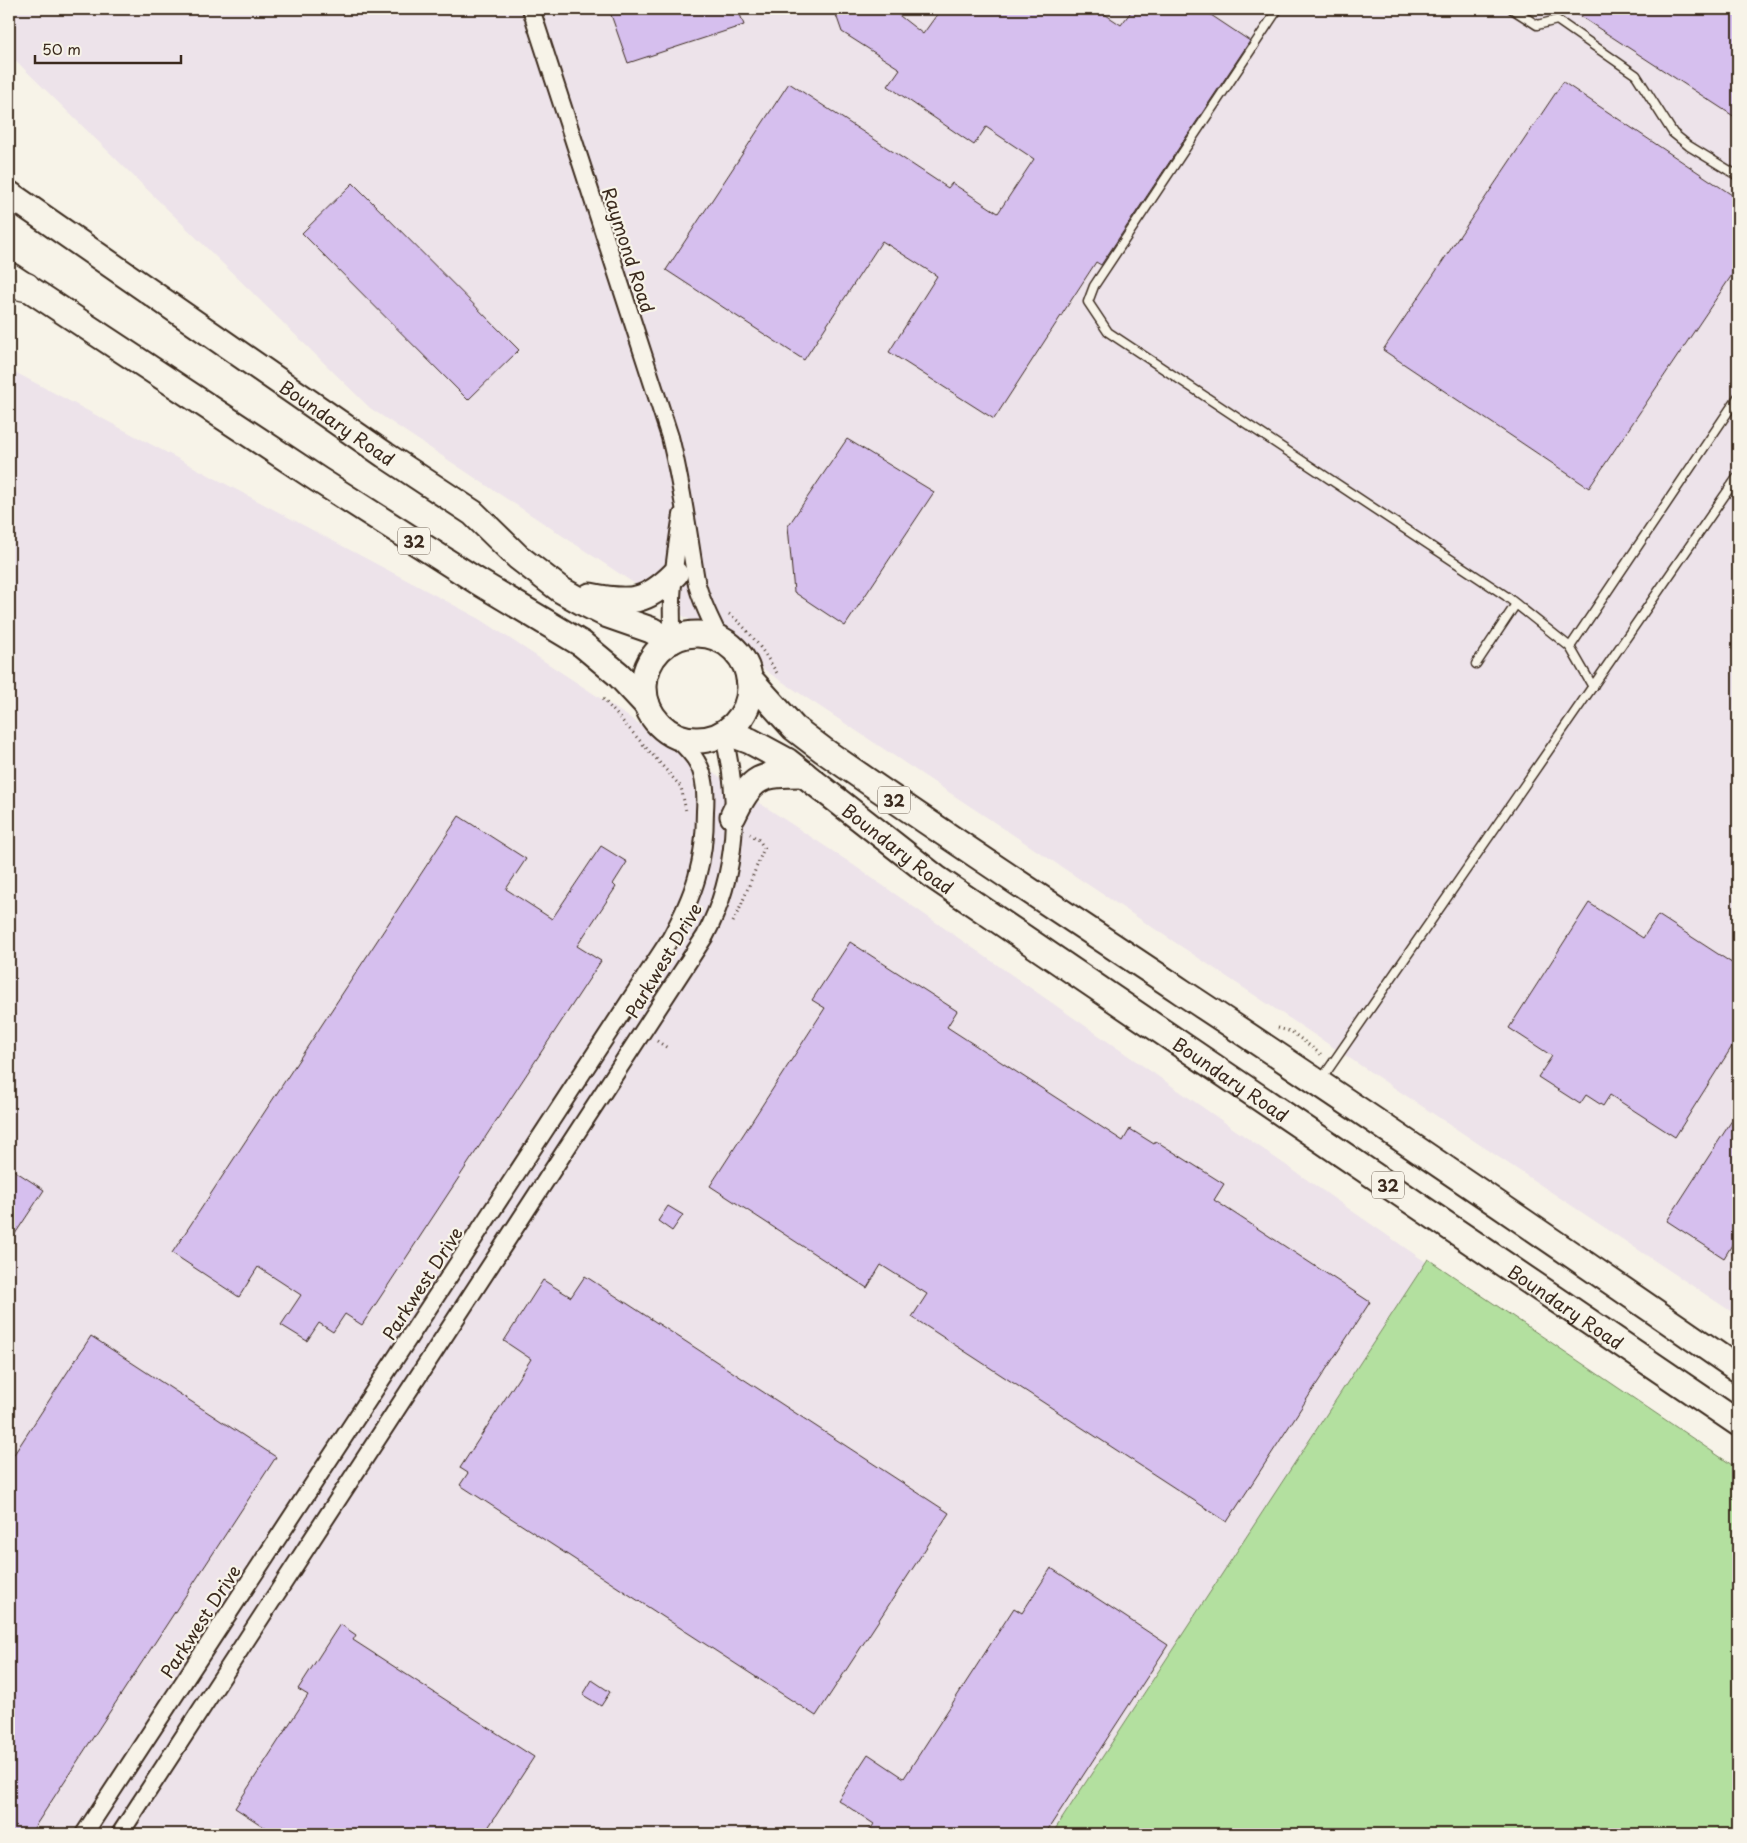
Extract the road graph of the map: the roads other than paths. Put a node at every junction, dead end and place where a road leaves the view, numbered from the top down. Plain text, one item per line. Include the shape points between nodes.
1 (530, 9) edge
2 (1278, 9) edge
3 (1512, 9) edge
4 (1738, 176) edge
5 (9, 194) edge
6 (14, 282) edge
7 (1738, 397) edge
8 (1738, 476) edge
9 (683, 505) junction
10 (674, 574) junction
11 (560, 590) junction
12 (1516, 604) junction
13 (672, 640) junction
14 (720, 640) junction
15 (1570, 647) junction
16 (1476, 664) dead end
17 (749, 678) junction
18 (1594, 687) junction
19 (647, 706) junction
20 (724, 733) junction
21 (672, 734) junction
22 (804, 774) junction
23 (733, 816) junction
24 (1318, 1083) junction
25 (516, 1176) junction
26 (538, 1192) junction
27 (1738, 1369) edge
28 (1738, 1423) edge
29 (84, 1834) edge
30 (120, 1834) edge

1 - 9 street, Raymond Road via 670,437
2 - 12 lane via 1094,286 1088,302 1108,332
3 - 4 lane via 1537,25 1557,20 1636,75 1674,133
5 - 11 main road, Boundary Road via 384,456 473,513 518,557
6 - 19 main road, 32 via 319,480 582,644 618,674
7 - 15 lane
8 - 18 lane
9 - 10 street, Raymond Road
9 - 14 street, Raymond Road via 696,581
10 - 11 main road via 660,589 636,600 619,601
10 - 13 street, Raymond Road
11 - 13 main road, Boundary Road via 608,615
12 - 15 lane
12 - 16 lane
13 - 14 main road, 32 via 696,634
13 - 19 main road via 649,664 644,684
14 - 17 main road, 32 via 740,656
15 - 18 lane
17 - 20 main road, 32 via 750,695 745,710 736,724
17 - 24 main road, Boundary Road / 32 via 794,728 823,750
18 - 24 lane
19 - 21 main road, 32 via 657,722
20 - 21 main road, 32 via 701,740
20 - 22 main road, Boundary Road / 32 via 770,752
20 - 23 street, Parkwest Drive
21 - 25 street, Parkwest Drive via 687,747 703,776 705,838 695,887 670,938
22 - 23 main road via 773,774 760,779 746,792
22 - 28 main road, Boundary Road / 32 via 936,878
23 - 26 street, Parkwest Drive via 731,862 714,919
24 - 27 main road, Boundary Road / 32
25 - 26 street
25 - 29 street, Parkwest Drive
26 - 30 street, Parkwest Drive

